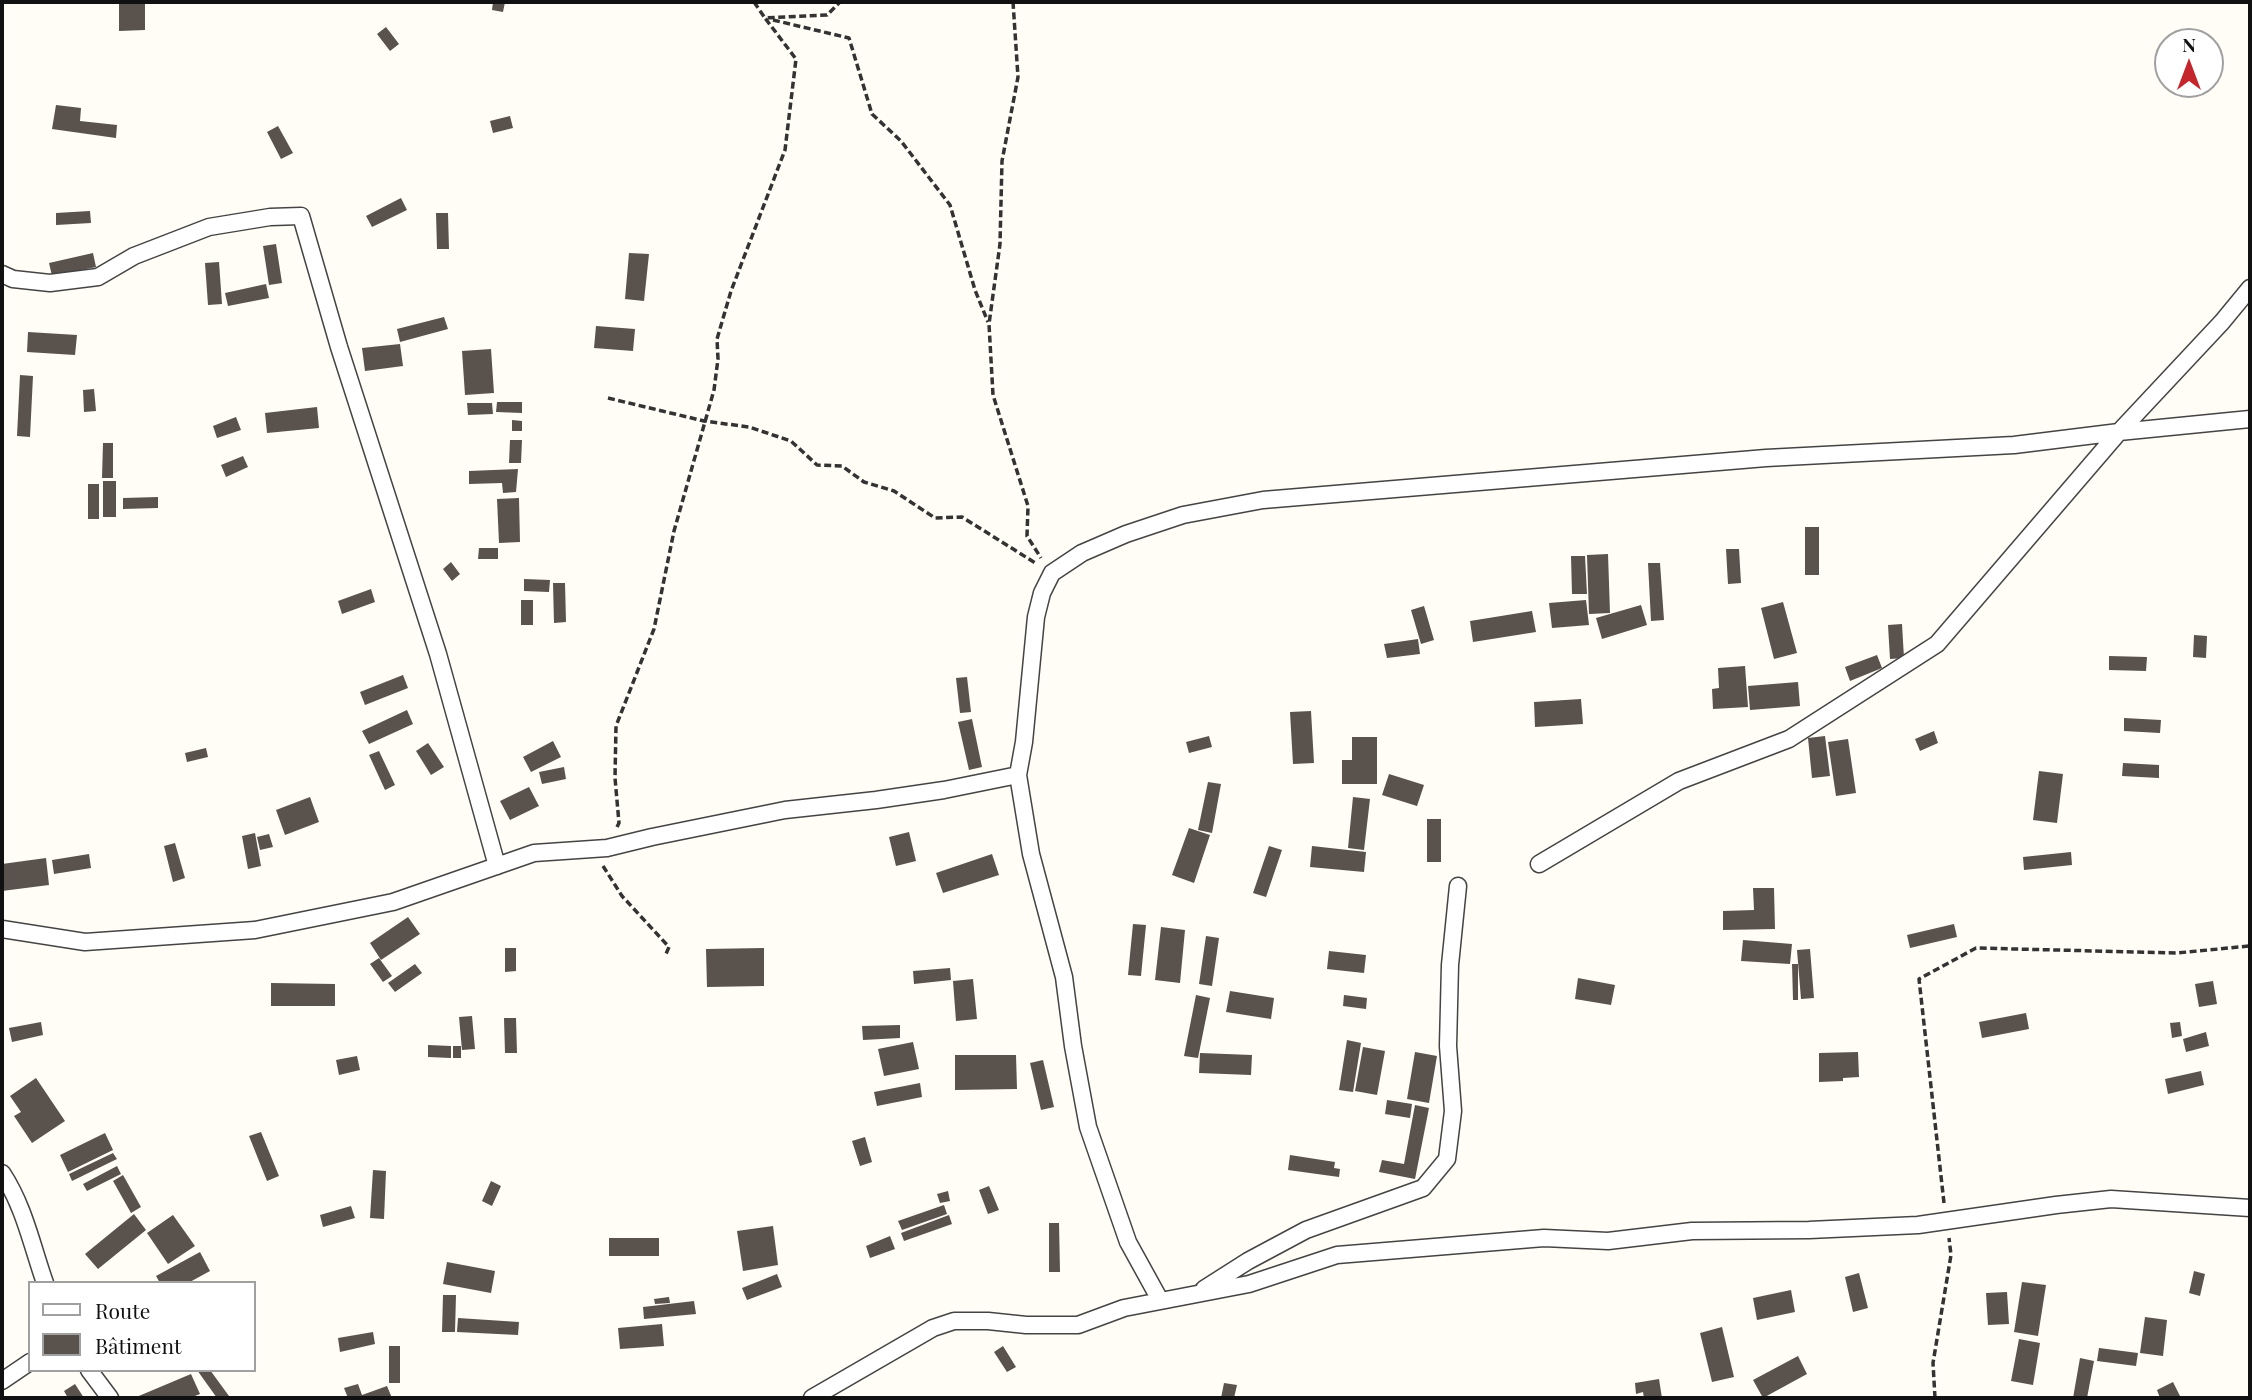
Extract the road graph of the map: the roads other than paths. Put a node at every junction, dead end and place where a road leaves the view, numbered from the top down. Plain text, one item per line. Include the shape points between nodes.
1 (2, 274) edge
2 (2250, 288) edge
3 (2250, 419) edge
4 (2119, 432) junction
5 (1018, 775) junction
6 (1539, 864) dead end
7 (497, 866) junction
8 (1458, 886) dead end
9 (2, 929) edge
10 (2, 1173) edge
11 (2250, 1208) edge
12 (44, 1281) edge
13 (1199, 1292) junction
14 (1160, 1300) junction
15 (28, 1363) edge
16 (90, 1372) edge
17 (2, 1381) edge
18 (110, 1398) edge
19 (812, 1398) edge

1 - 7 street via 50,283 98,277 134,256 209,227 301,216 438,654
2 - 4 street
3 - 4 street
4 - 5 street via 2014,445 1766,458 1263,500 1183,515 1082,553 1052,573 1036,617
4 - 6 street via 1937,645 1789,739 1679,780
5 - 7 street via 930,792 785,810 607,848 534,853
5 - 14 street via 1031,854 1064,977 1088,1127 1128,1242
7 - 9 street via 393,902 255,930 85,942
8 - 13 street via 1450,965 1448,1046 1453,1111 1447,1159 1423,1188 1306,1230
10 - 12 street via 28,1227
11 - 13 street via 2111,1199 1918,1225 1692,1231 1608,1241 1544,1238 1338,1255 1249,1284
13 - 14 street
14 - 19 street via 1078,1325 954,1321 933,1328
15 - 17 street
16 - 18 street

